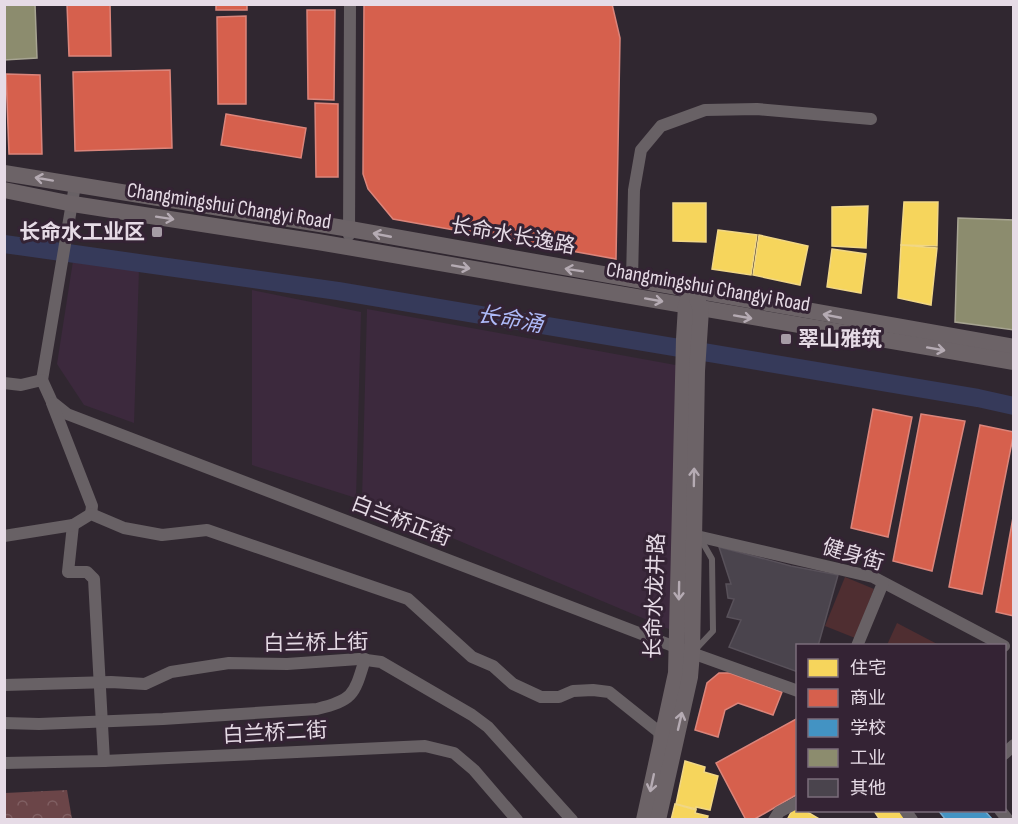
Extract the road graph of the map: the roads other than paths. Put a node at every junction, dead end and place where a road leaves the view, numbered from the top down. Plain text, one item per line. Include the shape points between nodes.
1 (350, 4) edge
2 (871, 119) dead end
3 (4, 172) edge
4 (75, 185) junction
5 (4, 190) edge
6 (73, 204) junction
7 (350, 229) junction
8 (347, 248) junction
9 (633, 280) junction
10 (692, 289) junction
11 (693, 308) junction
12 (1014, 348) edge
13 (1014, 362) edge
14 (42, 380) junction
15 (4, 383) edge
16 (52, 402) junction
17 (91, 514) junction
18 (73, 525) junction
19 (691, 535) junction
20 (4, 536) edge
21 (883, 583) junction
22 (857, 644) edge
23 (1000, 644) edge
24 (685, 650) junction
25 (365, 659) junction
26 (100, 683) junction
27 (4, 684) edge
28 (794, 688) edge
29 (102, 721) junction
30 (4, 723) edge
31 (660, 746) junction
32 (104, 761) junction
33 (4, 763) edge
34 (796, 803) edge
35 (517, 819) edge
36 (572, 819) edge
37 (644, 819) edge
38 (658, 819) edge
39 (774, 819) edge

1 - 7 street
2 - 9 street via 768,109 705,110 661,126 641,150 634,190
4 -> 3 street, 长命水长逸路
4 - 6 street
4 - 7 street, 长命水长逸路
5 - 6 street, Changmingshui Changyi Road
6 -> 8 street, Changmingshui Changyi Road
6 - 14 street
7 - 8 street
9 -> 7 street, 长命水长逸路
8 -> 11 street, Changmingshui Changyi Road
9 - 10 street, 长命水长逸路
10 - 11 street
12 -> 10 street, 长命水长逸路
11 -> 13 street, Changmingshui Changyi Road
11 - 19 street, 长命水龙井路
14 - 15 street via 21,385
14 - 16 street
16 - 17 street via 92,506
16 - 24 street, 白兰桥正街 via 67,414
17 - 18 street
17 - 31 street via 124,528 162,535 207,531 408,599 472,657 494,666 513,684 541,697 559,697 573,691 609,692 659,732
18 - 20 street
18 - 26 street via 68,572 87,572 94,579
19 - 21 street, 健身街 via 873,577
19 - 24 street, 长命水龙井路
19 - 24 lane via 712,559 713,631
21 - 22 street
21 - 23 street, 健身街
24 - 28 street, 白兰桥正街
24 - 31 street, 长命水龙井路
38 -> 24 street, 长命水龙井路 via 690,676
25 - 26 street, 白兰桥上街 via 229,663 171,672 145,684
25 - 29 street via 353,692 341,703 316,709
25 - 36 street, 白兰桥上街 via 381,662 488,727
26 - 27 street, 白兰桥上街
26 - 29 street
29 - 30 street
29 - 32 street
31 -> 37 street, 长命水龙井路
32 - 33 street, 白兰桥二街
32 - 35 street, 白兰桥二街 via 425,746 454,753
34 - 39 street

